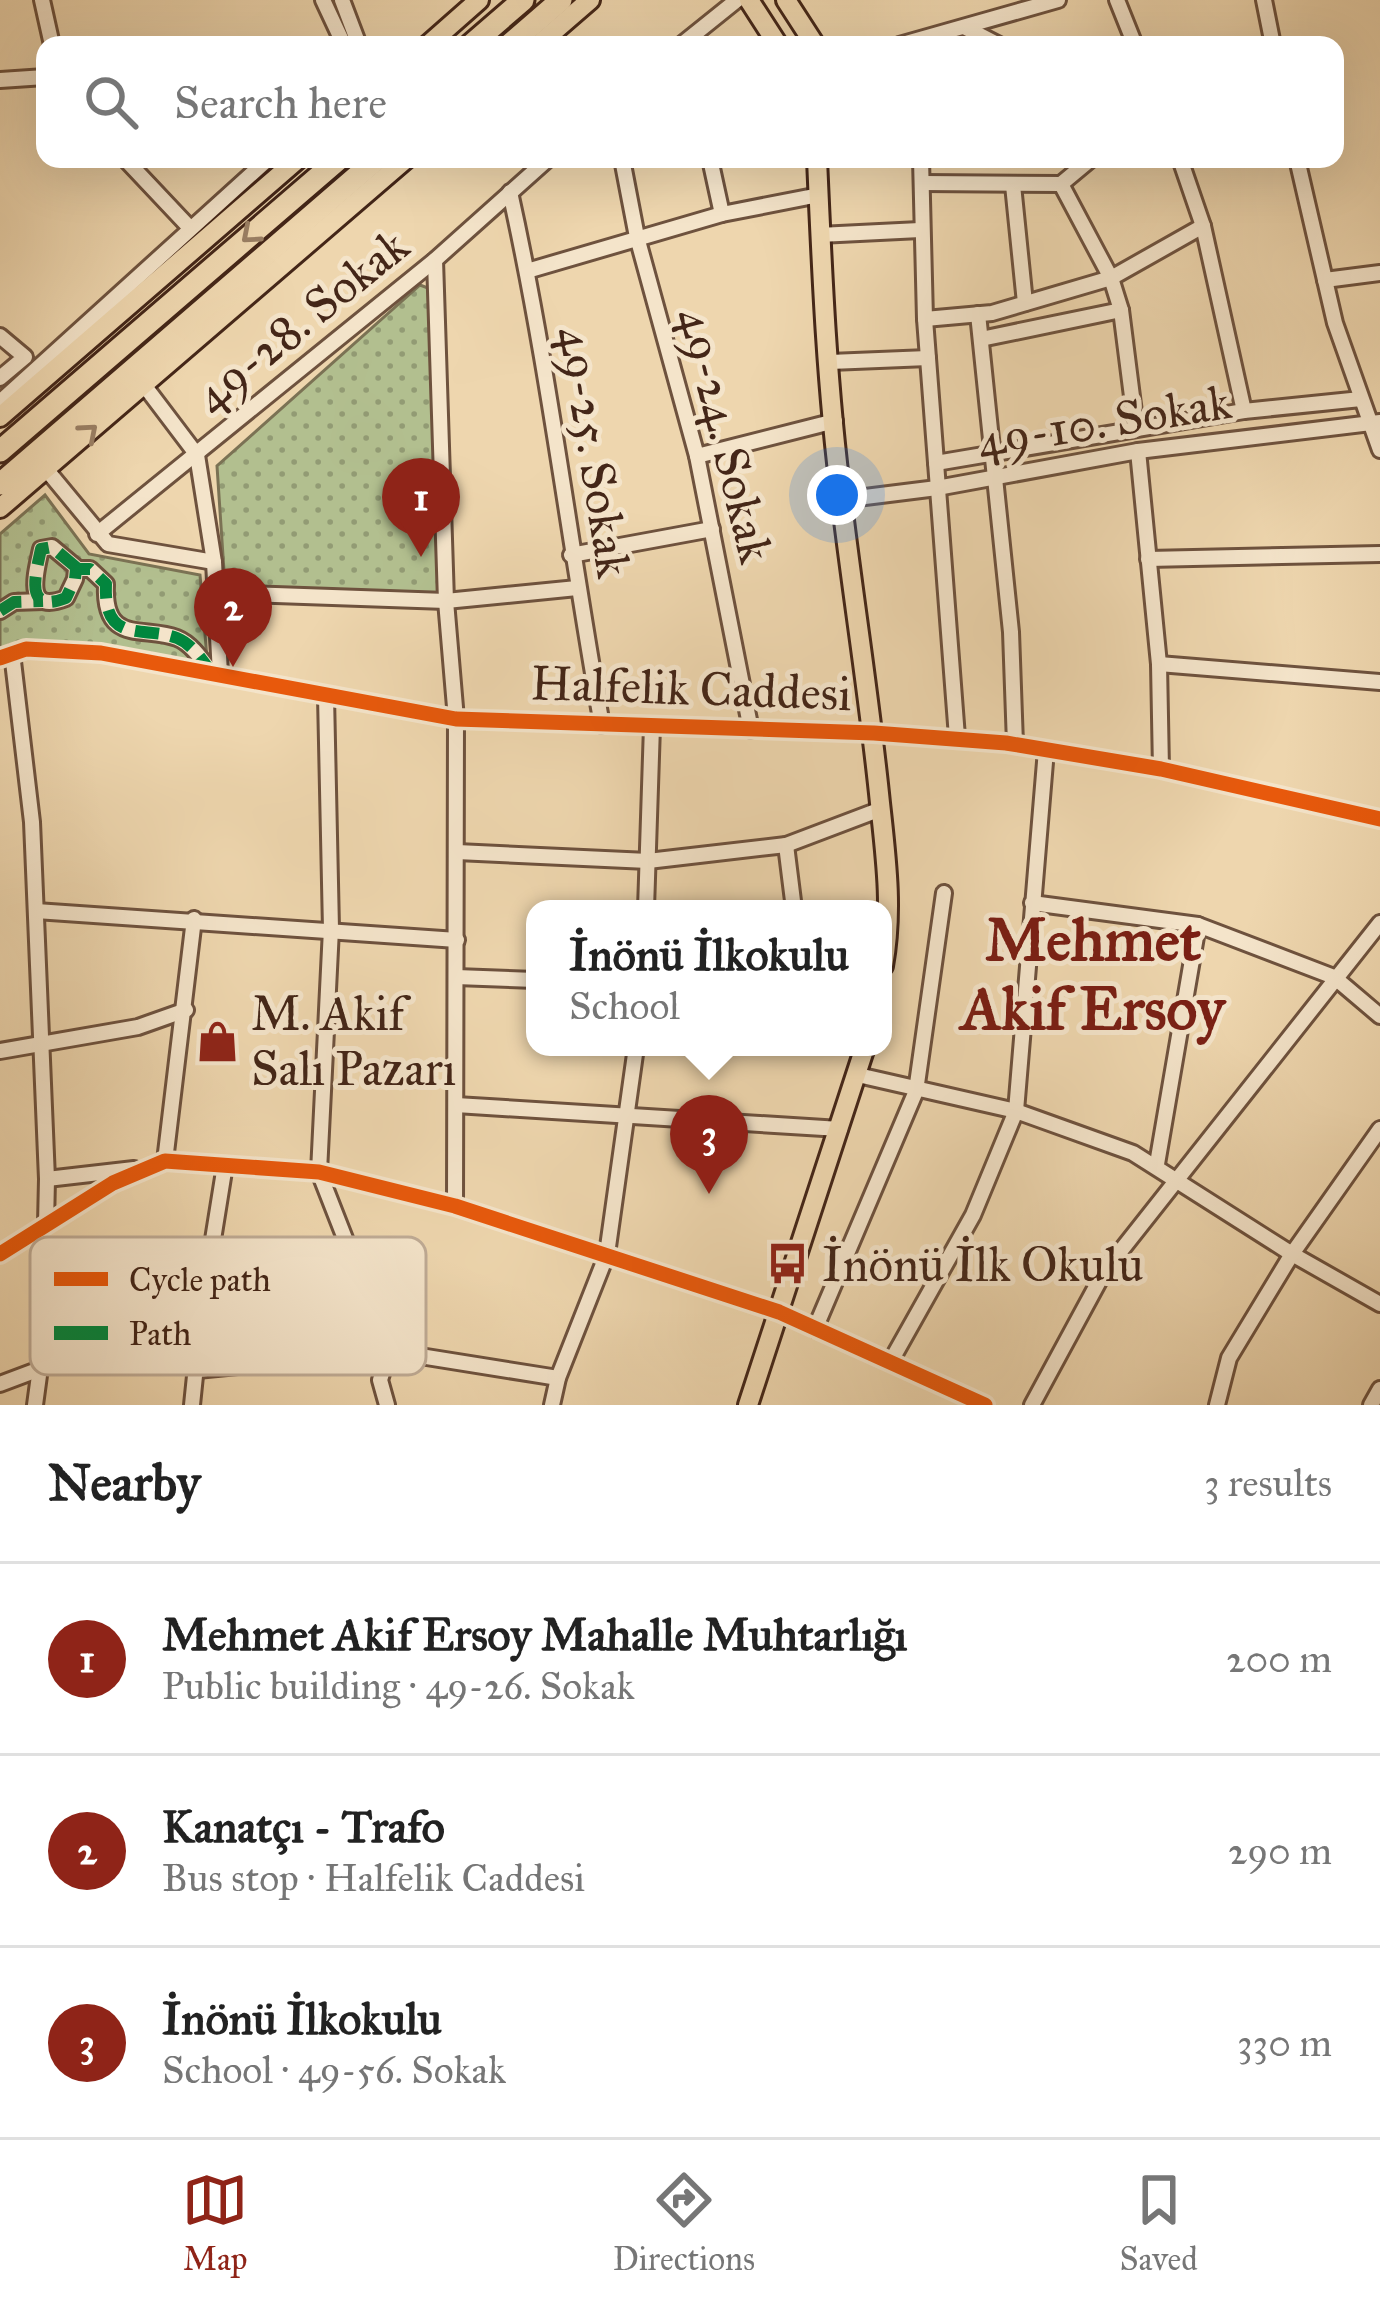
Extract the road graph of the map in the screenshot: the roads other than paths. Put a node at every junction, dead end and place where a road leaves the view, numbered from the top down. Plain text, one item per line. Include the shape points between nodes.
1 (42, 0) edge
2 (322, 0) edge
3 (342, 0) edge
4 (479, 0) edge
5 (523, 0) edge
6 (561, 0) edge
7 (590, 0) edge
8 (736, 0) edge
9 (749, 0) edge
10 (786, 0) edge
11 (1058, 0) edge
12 (1117, 0) edge
13 (1264, 0) edge
14 (966, 28) junction
15 (50, 36) edge
16 (340, 36) edge
17 (355, 36) edge
18 (438, 36) edge
19 (481, 36) edge
20 (519, 36) edge
21 (548, 36) edge
22 (692, 36) edge
23 (772, 36) edge
24 (809, 36) edge
25 (935, 36) edge
26 (982, 36) edge
27 (1131, 36) edge
28 (1271, 36) edge
29 (36, 78) edge
30 (0, 80) edge
31 (133, 168) edge
32 (258, 168) edge
33 (288, 168) edge
34 (329, 168) edge
35 (367, 168) edge
36 (396, 168) edge
37 (538, 168) edge
38 (624, 168) edge
39 (712, 168) edge
40 (817, 168) edge
41 (922, 168) edge
42 (1080, 168) edge
43 (1183, 168) edge
44 (1299, 168) edge
45 (923, 183) junction
46 (1061, 184) junction
47 (1013, 185) junction
48 (510, 193) junction
49 (818, 195) junction
50 (722, 214) junction
51 (1203, 226) junction
52 (190, 228) junction
53 (920, 230) junction
54 (819, 235) junction
55 (637, 238) junction
56 (435, 260) junction
57 (527, 271) junction
58 (1380, 273) edge
59 (1112, 278) junction
60 (1325, 280) junction
61 (1025, 303) junction
62 (1121, 310) junction
63 (978, 314) junction
64 (925, 320) junction
65 (0, 336) edge
66 (981, 339) junction
67 (928, 358) junction
68 (830, 362) junction
69 (0, 378) edge
70 (143, 385) junction
71 (1361, 399) junction
72 (0, 401) edge
73 (1244, 411) junction
74 (0, 417) edge
75 (835, 422) junction
76 (1375, 422) edge
77 (1136, 428) junction
78 (8, 444) edge
79 (1380, 450) edge
80 (1138, 451) junction
81 (197, 455) junction
82 (994, 455) junction
83 (697, 456) junction
84 (40, 462) junction
85 (936, 463) junction
86 (996, 478) junction
87 (0, 484) edge
88 (937, 488) junction
89 (841, 500) junction
90 (0, 508) edge
91 (712, 530) junction
92 (97, 534) junction
93 (1380, 554) edge
94 (571, 555) junction
95 (1148, 559) junction
96 (214, 562) junction
97 (77, 568) junction
98 (577, 588) junction
99 (217, 593) junction
100 (43, 601) junction
101 (446, 601) junction
102 (0, 611) edge
103 (6, 656) edge
104 (1160, 664) junction
105 (215, 673) junction
106 (1380, 682) edge
107 (326, 696) junction
108 (456, 719) junction
109 (602, 725) junction
110 (652, 727) junction
111 (751, 730) junction
112 (874, 733) junction
113 (957, 737) junction
114 (1015, 745) junction
115 (1046, 750) junction
116 (1161, 769) junction
117 (881, 809) junction
118 (1380, 819) edge
119 (786, 844) junction
120 (457, 852) junction
121 (648, 861) junction
122 (944, 893) dead end
123 (646, 900) edge
124 (793, 900) edge
125 (890, 900) edge
126 (1032, 903) junction
127 (36, 911) junction
128 (194, 920) junction
129 (1380, 922) edge
130 (1198, 926) junction
131 (332, 929) junction
132 (457, 940) junction
133 (456, 977) junction
134 (1334, 977) junction
135 (526, 980) edge
136 (186, 1010) junction
137 (1380, 1016) edge
138 (42, 1042) junction
139 (0, 1051) edge
140 (635, 1056) edge
141 (863, 1056) edge
142 (858, 1075) junction
143 (916, 1091) junction
144 (456, 1106) junction
145 (1016, 1111) junction
146 (629, 1113) junction
147 (840, 1129) junction
148 (1380, 1129) edge
149 (165, 1161) junction
150 (1157, 1164) junction
151 (225, 1165) junction
152 (145, 1168) junction
153 (320, 1172) junction
154 (1176, 1178) junction
155 (47, 1179) junction
156 (454, 1206) junction
157 (46, 1224) junction
158 (213, 1237) edge
159 (345, 1237) edge
160 (0, 1254) edge
161 (607, 1254) junction
162 (1292, 1254) junction
163 (1380, 1304) edge
164 (778, 1312) junction
165 (815, 1329) junction
166 (426, 1357) edge
167 (891, 1361) junction
168 (30, 1372) edge
169 (39, 1375) edge
170 (196, 1375) edge
171 (381, 1375) edge
172 (558, 1378) junction
173 (0, 1384) edge
174 (1380, 1389) edge
175 (35, 1405) edge
176 (192, 1405) edge
177 (387, 1405) edge
178 (552, 1405) edge
179 (748, 1405) edge
180 (985, 1405) edge
181 (1032, 1405) edge
182 (1217, 1405) edge
183 (1371, 1405) edge

1 - 15 street
2 - 16 street
3 - 17 street
4 - 18 main road
5 - 19 highway
6 - 20 highway
7 - 21 main road
8 - 22 street
9 - 23 main road
10 - 24 main road
11 - 14 street
12 - 27 street
13 - 28 street
14 - 25 street
14 - 26 street
29 - 30 street
31 - 52 street
32 - 52 street
33 - 74 main road
34 -> 78 highway
35 - 84 highway
36 - 70 main road
37 - 48 street, 49-28. Sokak
38 - 55 street, 49-24. Sokak
39 - 50 street
40 - 49 main road
41 - 45 street
42 - 46 street
43 - 51 street
44 - 60 street
45 - 47 street
45 - 53 street
46 - 47 street
46 - 59 street
47 - 61 street
48 - 56 street, 49-28. Sokak
48 - 57 street, 49-25. Sokak
49 - 50 street
49 - 54 main road
50 - 55 street
51 - 59 street
51 - 73 street
52 - 72 street
53 - 54 street
53 - 64 street
54 - 68 main road
55 - 57 street
55 - 83 street, 49-24. Sokak
56 - 81 street, 49-28. Sokak
56 - 101 street
57 - 94 street, 49-25. Sokak
58 - 60 street
59 - 61 street
59 - 62 street
60 - 71 street
61 - 63 street
62 - 66 street
62 - 77 street
63 - 64 street
63 - 66 street
64 - 67 street
65 - 69 street via 25,357
66 - 82 street
67 - 68 street
67 - 85 street
68 - 75 main road
70 - 81 street
84 -> 70 main road
71 - 73 street, 49-10. Sokak
71 - 76 street
73 - 77 street, 49-10. Sokak
75 - 83 street
75 - 89 main road
76 - 79 street
76 - 80 street, 49-10. Sokak
77 - 82 street, 49-10. Sokak
80 - 86 street, 49-10. Sokak
80 - 95 street
81 - 92 street, 49-28. Sokak
81 - 96 street
82 - 85 street, 49-10. Sokak
82 - 86 street
83 - 91 street, 49-24. Sokak
84 - 87 highway
84 - 90 main road
84 - 92 street
85 - 88 street
86 - 88 street, 49-10. Sokak
86 - 114 street
88 - 89 street, 49-10. Sokak
88 - 113 street
89 - 112 main road
91 - 94 street
91 - 111 street, 49-24. Sokak
92 - 96 street via 108,544
93 - 95 street
94 - 98 street, 49-25. Sokak
95 - 104 street
96 - 99 street
97 - 100 street via 66,598
97 - 100 street via 52,547 41,549 32,580
97 - 105 street via 106,584 120,626 176,637
98 - 101 street
98 - 109 street, 49-25. Sokak
99 - 101 street
99 - 105 street
100 - 102 street
101 - 108 street
103 - 105 street, Halfelik Caddesi via 56,648
103 - 127 street via 32,822
104 - 106 street
104 - 116 street
105 - 107 street, Halfelik Caddesi
107 - 108 street, Halfelik Caddesi
107 - 131 street
108 - 109 street, Halfelik Caddesi
108 - 120 street
109 - 110 street, Halfelik Caddesi
110 - 111 street, Halfelik Caddesi
110 - 121 street
111 - 112 street, Halfelik Caddesi
112 - 113 street, Halfelik Caddesi
112 - 117 main road
113 - 114 street, Halfelik Caddesi
114 - 115 street, Halfelik Caddesi
115 - 116 street, Halfelik Caddesi
115 - 126 street
116 - 118 street, Halfelik Caddesi
117 - 119 street
117 - 125 main road
119 - 121 street
119 - 124 street
120 - 121 street
120 - 132 street
121 - 123 street
122 - 143 street
126 - 130 street
126 - 145 street
127 - 128 street
127 - 138 street
128 - 131 street
128 - 136 street
129 - 134 street
130 - 134 street
130 - 150 street
131 - 132 street
131 - 153 street
132 - 133 street
133 - 135 street
133 - 144 street
134 - 137 street
134 - 154 street
136 - 138 street via 138,1027
136 - 149 street
138 - 139 street
138 - 155 street
140 - 146 street
141 - 142 main road
142 - 143 street
142 - 147 main road
143 - 145 street
143 - 165 street
144 - 146 street
144 - 156 street
145 - 150 street
145 - 167 street via 973,1215
146 - 147 street
146 - 161 street
147 - 164 main road
148 - 162 street
149 - 151 street
149 - 152 street
150 - 154 street
151 - 153 street
151 - 158 street
152 - 155 street
152 - 157 street
153 - 156 street
153 - 159 street
154 - 162 street
154 - 181 street via 1104,1272
155 - 157 street
156 - 161 street
157 - 160 street
161 - 164 street
161 - 172 street
162 - 163 street
162 - 182 street via 1228,1358
164 - 165 street
164 - 179 main road
165 - 167 street
166 - 172 street
167 - 180 street
168 - 173 street
169 - 175 street
170 - 176 street
171 - 177 street
172 - 178 street
174 - 183 street

